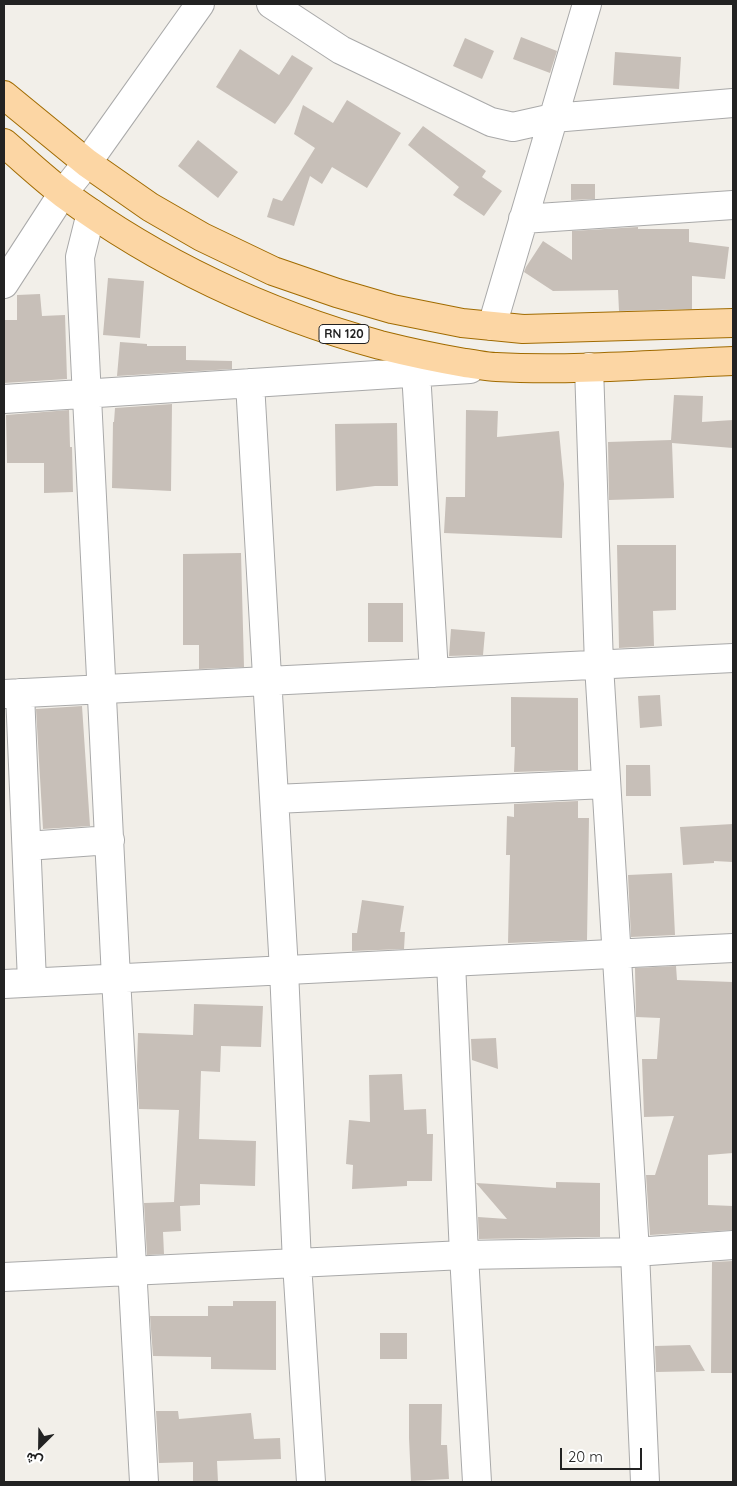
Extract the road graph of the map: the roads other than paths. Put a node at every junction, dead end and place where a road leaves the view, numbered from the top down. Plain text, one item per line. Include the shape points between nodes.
1 (200, 4) edge
2 (271, 4) edge
3 (587, 4) edge
4 (4, 95) edge
5 (733, 103) edge
6 (553, 118) junction
7 (4, 143) edge
8 (86, 163) junction
9 (63, 193) junction
10 (733, 205) edge
11 (91, 213) junction
12 (523, 220) junction
13 (4, 284) edge
14 (733, 323) edge
15 (492, 326) junction
16 (733, 361) edge
17 (494, 367) junction
18 (589, 367) junction
19 (416, 372) junction
20 (250, 383) junction
21 (87, 393) junction
22 (4, 399) edge
23 (733, 658) edge
24 (600, 664) junction
25 (434, 673) junction
26 (268, 681) junction
27 (102, 689) junction
28 (12, 694) edge
29 (606, 784) junction
30 (274, 799) junction
31 (110, 840) junction
32 (26, 846) junction
33 (733, 948) edge
34 (616, 954) junction
35 (451, 962) junction
36 (284, 970) junction
37 (116, 978) junction
38 (32, 982) junction
39 (4, 984) edge
40 (733, 1245) edge
41 (635, 1252) junction
42 (464, 1255) junction
43 (297, 1263) junction
44 (133, 1271) junction
45 (4, 1277) edge
46 (144, 1482) edge
47 (311, 1482) edge
48 (477, 1482) edge
49 (645, 1482) edge

1 - 8 street
2 - 6 street via 341,50 491,122 512,127
3 - 6 street
4 - 8 main road
5 - 6 street
6 - 12 street
7 - 9 main road, RN 120
8 - 9 street
8 - 15 main road via 150,207 202,237 273,271 392,309
9 - 11 main road, RN 120
9 - 13 street
10 - 12 street
11 - 17 main road, RN 120 via 228,291 286,314 423,356
11 - 21 street via 80,257
12 - 15 street
14 - 15 main road via 523,330
16 - 18 main road, RN 120
17 - 18 main road, RN 120
17 - 19 street
18 - 24 street
19 - 20 street
19 - 25 street
20 - 21 street
20 - 26 street
21 - 22 street
21 - 27 street
23 - 24 street
24 - 25 street
24 - 29 street
25 - 26 street
26 - 27 street
26 - 30 street
27 - 28 street
27 - 31 street
28 - 32 street
29 - 30 street
29 - 34 street
30 - 36 street
31 - 32 street
31 - 37 street
32 - 38 street
33 - 34 street
34 - 35 street
34 - 41 street
35 - 36 street
35 - 42 street
36 - 37 street
36 - 43 street
37 - 38 street
37 - 44 street
38 - 39 street
40 - 41 street
41 - 42 street
41 - 49 street
42 - 43 street
42 - 48 street
43 - 44 street
43 - 47 street
44 - 45 street
44 - 46 street

